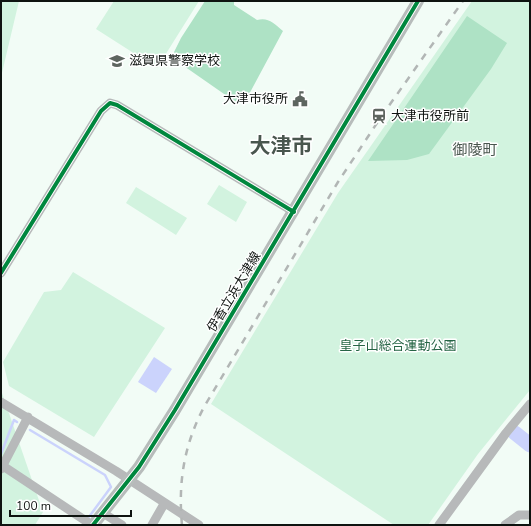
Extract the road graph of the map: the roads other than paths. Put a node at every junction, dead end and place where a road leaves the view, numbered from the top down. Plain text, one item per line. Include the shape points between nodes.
1 (418, 1) edge
2 (294, 212) junction
3 (1, 273) edge
4 (1, 402) edge
5 (530, 404) edge
6 (28, 417) junction
7 (2, 468) edge
8 (129, 480) junction
9 (164, 504) junction
10 (103, 512) junction
11 (530, 515) edge
12 (89, 523) edge
13 (122, 525) edge
14 (152, 525) edge
15 (199, 525) edge
16 (439, 525) edge
17 (505, 525) edge

1 - 2 main road, 伊香立浜大津線
2 - 3 street via 110,103 101,111
2 - 8 main road, 伊香立浜大津線 via 175,410
4 - 6 street
5 - 16 street
6 - 7 street
6 - 8 street
7 - 12 street
8 - 9 street
8 - 10 main road, 伊香立浜大津線
9 - 14 street
9 - 15 street
10 - 12 main road, 伊香立浜大津線
10 - 13 street
11 - 17 street via 519,515

